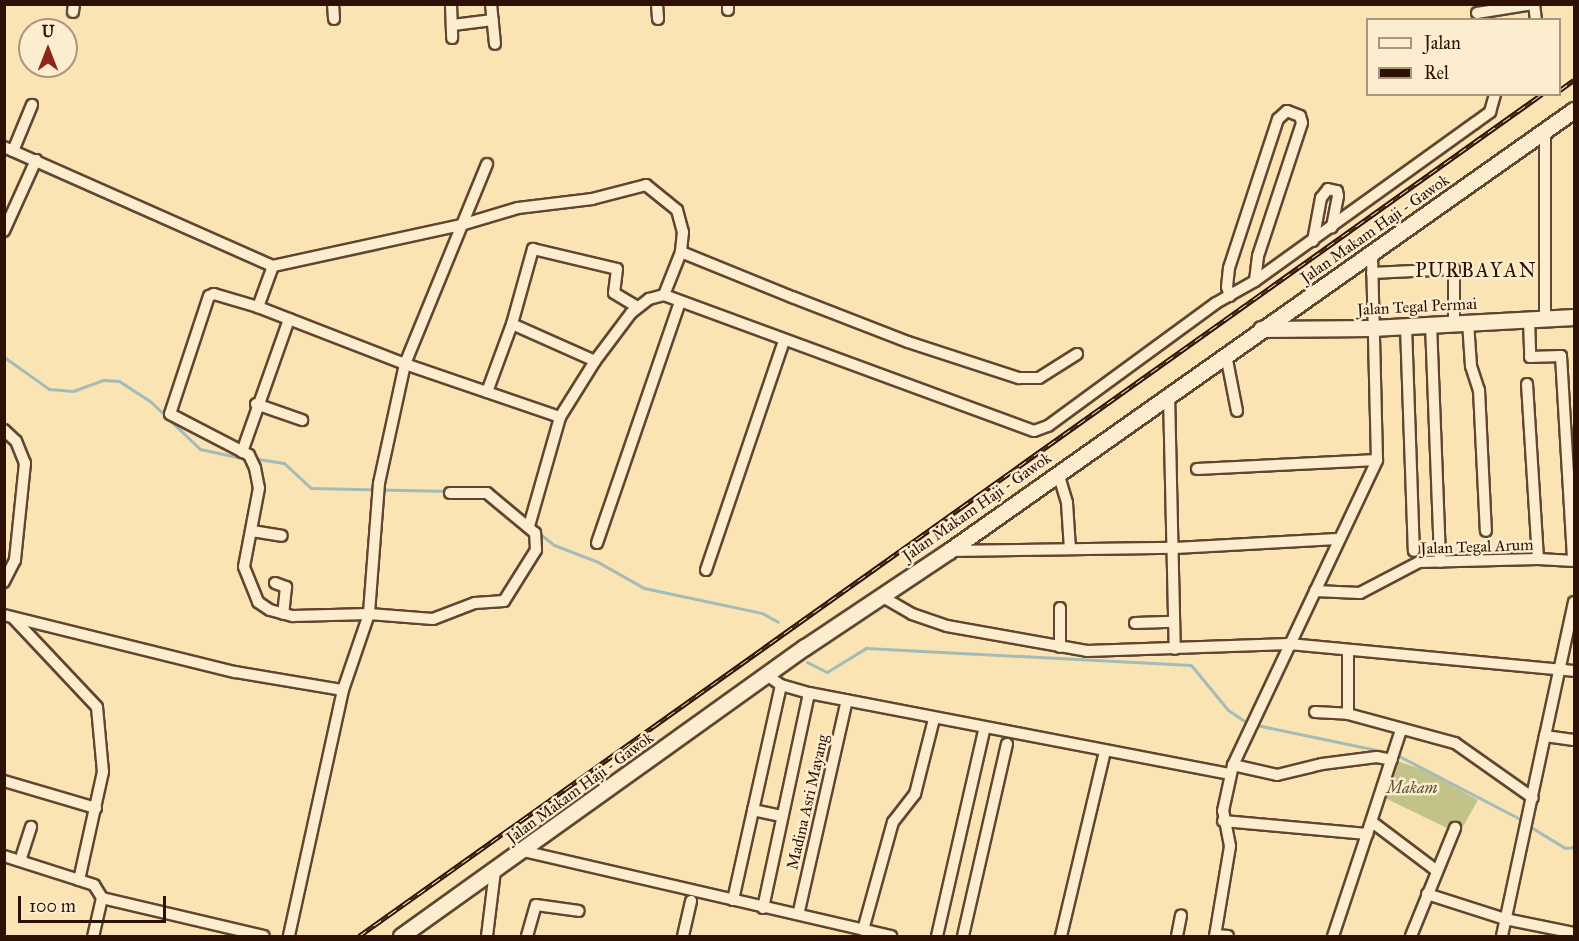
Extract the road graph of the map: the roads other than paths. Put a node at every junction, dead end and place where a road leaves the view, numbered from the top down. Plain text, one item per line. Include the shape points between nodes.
1 (333, 4) edge
2 (451, 4) edge
3 (491, 4) edge
4 (657, 4) edge
5 (1534, 4) edge
6 (1477, 12) edge
7 (1496, 15) edge
8 (334, 19) dead end
9 (658, 19) dead end
10 (493, 20) junction
11 (453, 25) junction
12 (452, 38) dead end
13 (495, 44) dead end
14 (1494, 96) edge
15 (32, 105) dead end
16 (1575, 110) edge
17 (1545, 131) junction
18 (9, 149) edge
19 (36, 160) junction
20 (487, 164) dead end
21 (461, 225) junction
22 (1332, 227) junction
23 (4, 231) edge
24 (1313, 241) junction
25 (681, 252) junction
26 (1372, 254) junction
27 (272, 269) junction
28 (1372, 273) junction
29 (1256, 281) junction
30 (664, 295) junction
31 (1230, 296) junction
32 (680, 302) junction
33 (258, 307) junction
34 (637, 307) junction
35 (1575, 317) edge
36 (289, 318) junction
37 (1545, 319) junction
38 (1529, 320) junction
39 (1461, 323) junction
40 (512, 324) junction
41 (1431, 324) junction
42 (1406, 326) junction
43 (1372, 328) junction
44 (1261, 329) junction
45 (784, 341) junction
46 (1077, 354) dead end
47 (1226, 355) junction
48 (595, 361) junction
49 (405, 364) junction
50 (1527, 384) dead end
51 (487, 392) junction
52 (1169, 394) junction
53 (256, 404) junction
54 (1237, 411) dead end
55 (560, 417) junction
56 (1570, 418) edge
57 (302, 420) dead end
58 (4, 430) edge
59 (248, 456) junction
60 (1377, 460) junction
61 (1197, 469) dead end
62 (1058, 473) junction
63 (450, 493) dead end
64 (530, 522) junction
65 (252, 531) junction
66 (1486, 531) dead end
67 (282, 536) dead end
68 (1337, 539) junction
69 (597, 543) dead end
70 (1175, 548) junction
71 (1070, 549) junction
72 (949, 551) junction
73 (1414, 551) dead end
74 (1538, 559) junction
75 (1574, 561) edge
76 (1440, 562) junction
77 (8, 570) edge
78 (706, 570) dead end
79 (4, 582) edge
80 (275, 583) dead end
81 (1315, 591) junction
82 (881, 596) junction
83 (1575, 602) edge
84 (1060, 608) dead end
85 (283, 614) junction
86 (369, 614) junction
87 (9, 617) edge
88 (1173, 622) junction
89 (1135, 623) dead end
90 (1573, 623) edge
91 (1289, 644) junction
92 (1060, 647) junction
93 (1175, 649) junction
94 (1348, 650) junction
95 (1557, 670) junction
96 (1575, 671) edge
97 (767, 675) junction
98 (781, 686) junction
99 (344, 690) junction
100 (809, 693) junction
101 (847, 700) junction
102 (1315, 712) dead end
103 (1348, 714) junction
104 (933, 719) dead end
105 (985, 727) junction
106 (1401, 730) junction
107 (1545, 736) junction
108 (1575, 740) edge
109 (1007, 744) dead end
110 (1104, 755) dead end
111 (1393, 757) junction
112 (1231, 770) junction
113 (4, 781) edge
114 (1533, 798) junction
115 (96, 808) junction
116 (753, 810) junction
117 (782, 816) junction
118 (1223, 821) junction
119 (1372, 822) junction
120 (30, 827) dead end
121 (1455, 828) dead end
122 (1367, 834) junction
123 (522, 851) junction
124 (4, 856) edge
125 (20, 861) junction
126 (495, 871) junction
127 (1437, 871) junction
128 (79, 880) junction
129 (1428, 894) junction
130 (102, 898) junction
131 (733, 900) junction
132 (691, 901) dead end
133 (763, 908) junction
134 (579, 911) dead end
135 (799, 912) dead end
136 (1181, 915) dead end
137 (1505, 919) junction
138 (863, 930) junction
139 (1557, 933) edge
140 (1575, 933) edge
141 (93, 936) edge
142 (264, 936) edge
143 (289, 936) edge
144 (401, 936) edge
145 (487, 936) edge
146 (527, 936) edge
147 (683, 936) edge
148 (891, 936) edge
149 (936, 936) edge
150 (963, 936) edge
151 (1061, 936) edge
152 (1177, 936) edge
153 (1215, 936) edge
154 (1228, 936) edge
155 (1333, 936) edge
156 (1412, 936) edge
157 (1502, 936) edge

1 - 8 street
2 - 11 street
3 - 10 street
4 - 9 street
5 - 7 street
6 - 7 street
10 - 11 street
10 - 13 street
11 - 12 street
14 - 22 street via 1490,112
15 - 18 street
16 - 17 street, Jalan Makam Haji - Gawok
17 - 26 street, Jalan Makam Haji - Gawok
17 - 37 street
18 - 19 street
19 - 23 street
19 - 27 street
20 - 21 street
21 - 25 street via 518,208 592,199 646,185 677,210 683,232
21 - 27 street
21 - 49 street
22 - 24 street
22 - 24 street via 1338,196 1337,191 1328,189 1321,198
24 - 29 street
25 - 30 street
25 - 46 street via 908,342 1019,378 1039,378
26 - 28 street
26 - 44 street, Jalan Makam Haji - Gawok
27 - 33 street
28 - 39 street via 1454,269
28 - 43 street
29 - 31 street
29 - 31 street via 1258,256 1302,123 1300,116 1287,111 1278,119 1229,268
30 - 32 street
30 - 34 street
31 - 45 street via 1048,426 1035,431
32 - 45 street
32 - 69 street
33 - 36 street
33 - 59 street via 214,294 209,296 170,414
34 - 40 street via 614,293 617,269 533,249
34 - 48 street
35 - 37 street, Jalan Tegal Permai
36 - 49 street
36 - 53 street
37 - 38 street, Jalan Tegal Permai
38 - 39 street, Jalan Tegal Permai
38 - 56 street via 1530,357 1561,356
39 - 41 street, Jalan Tegal Permai
39 - 66 street via 1479,390
40 - 48 street
40 - 51 street
41 - 42 street, Jalan Tegal Permai
41 - 76 street
42 - 43 street, Jalan Tegal Permai
42 - 73 street
43 - 44 street, Jalan Tegal Permai
43 - 60 street
44 - 47 street, Jalan Makam Haji - Gawok
45 - 78 street
47 - 52 street, Jalan Makam Haji - Gawok
47 - 54 street
48 - 55 street
49 - 51 street
49 - 86 street via 379,483
50 - 74 street
51 - 55 street
52 - 62 street, Jalan Makam Haji - Gawok
52 - 70 street
53 - 57 street
53 - 59 street
55 - 64 street
56 - 75 street
58 - 77 street via 16,441 25,463
59 - 65 street via 259,488
60 - 61 street
60 - 68 street
62 - 71 street via 1067,503
62 - 72 street, Jalan Makam Haji - Gawok
63 - 64 street via 487,493
64 - 86 street via 537,548 522,578 504,601 475,603 433,619
65 - 67 street
65 - 85 street via 244,567 246,579 258,602
68 - 70 street
68 - 81 street
70 - 71 street
70 - 88 street
71 - 72 street
72 - 82 street, Jalan Makam Haji - Gawok
74 - 75 street, Jalan Tegal Arum
74 - 76 street, Jalan Tegal Arum
76 - 81 street, Jalan Tegal Arum via 1415,563 1360,593
77 - 79 street
80 - 85 street via 285,587
81 - 91 street
82 - 92 street via 912,614 947,626
82 - 97 street, Jalan Makam Haji - Gawok
83 - 90 street
84 - 92 street
85 - 86 street
86 - 99 street
87 - 99 street via 235,672
87 - 115 street via 97,707 103,772
88 - 89 street
88 - 93 street
90 - 95 street
91 - 93 street
91 - 94 street
91 - 112 street
92 - 93 street via 1110,653
94 - 95 street
94 - 103 street
95 - 96 street
95 - 107 street
97 - 98 street
97 - 123 street, Jalan Makam Haji - Gawok
98 - 100 street
98 - 116 street
99 - 143 street
100 - 101 street
100 - 117 street
101 - 105 street
101 - 135 street, Madina Asri Mayang
102 - 103 street
103 - 106 street
104 - 138 street via 915,794 893,822
105 - 112 street
105 - 149 street
106 - 111 street
106 - 114 street via 1463,747
107 - 108 street
107 - 114 street
109 - 150 street
110 - 151 street
111 - 112 street via 1322,764 1277,775
111 - 119 street
112 - 118 street
113 - 115 street
114 - 137 street
115 - 128 street
116 - 117 street
116 - 131 street
117 - 133 street
118 - 122 street
118 - 153 street via 1230,846
119 - 122 street
119 - 127 street
120 - 125 street
121 - 127 street
122 - 155 street
123 - 126 street, Jalan Makam Haji - Gawok
123 - 131 street
124 - 125 street
125 - 128 street
126 - 144 street, Jalan Makam Haji - Gawok
126 - 145 street
127 - 129 street
128 - 130 street via 94,885
129 - 137 street
129 - 156 street
130 - 141 street
130 - 142 street
131 - 133 street
132 - 147 street
133 - 138 street
134 - 146 street via 536,905
136 - 152 street
137 - 139 street
137 - 157 street
138 - 148 street
139 - 140 street
153 - 154 street

